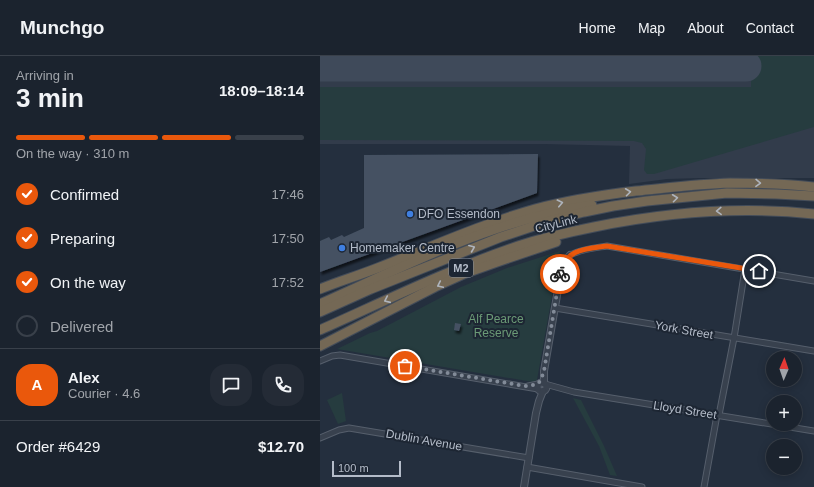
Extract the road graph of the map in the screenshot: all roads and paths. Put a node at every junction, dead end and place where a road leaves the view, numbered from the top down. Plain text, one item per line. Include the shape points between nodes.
1 (814, 187) edge
2 (814, 196) edge
3 (647, 201) junction
4 (814, 214) edge
5 (608, 224) junction
6 (570, 255) joint
7 (378, 268) junction
8 (745, 269) junction
9 (814, 281) edge
10 (320, 288) edge
11 (320, 298) edge
12 (320, 304) edge
13 (555, 308) junction
14 (320, 312) edge
15 (320, 330) edge
16 (734, 338) junction
17 (320, 346) edge
18 (814, 351) edge
19 (320, 361) edge
20 (542, 387) junction
21 (718, 415) junction
22 (814, 431) edge
23 (320, 438) edge
24 (529, 458) junction
25 (527, 468) junction
26 (524, 487) edge
27 (642, 487) edge
28 (704, 487) edge

7 -> 1 highway via 458,235 510,217 573,200 674,187 730,183
3 -> 2 highway, CityLink / M2 via 727,193
3 - 12 highway via 573,208 522,220 428,256
14 -> 3 highway, CityLink / M2 via 500,237 584,212
4 -> 5 highway, CityLink / M2 via 768,210 717,211 641,218
5 -> 15 highway, CityLink / M2 via 548,238 490,256
5 -> 17 highway via 466,273
6 - 8 street via 607,246
6 - 13 street via 562,265
7 - 10 highway
7 - 11 highway
8 - 9 street
8 - 16 street
13 - 16 street, York Street
13 - 20 street
16 - 18 street, York Street
16 - 21 street
19 - 20 street, Lloyd Street via 340,355
20 - 21 street, Lloyd Street via 555,387
20 - 24 street
21 - 22 street, Lloyd Street
21 - 28 street
23 - 24 street, Dublin Avenue via 349,428
24 - 25 street
25 - 26 street
25 - 27 street

